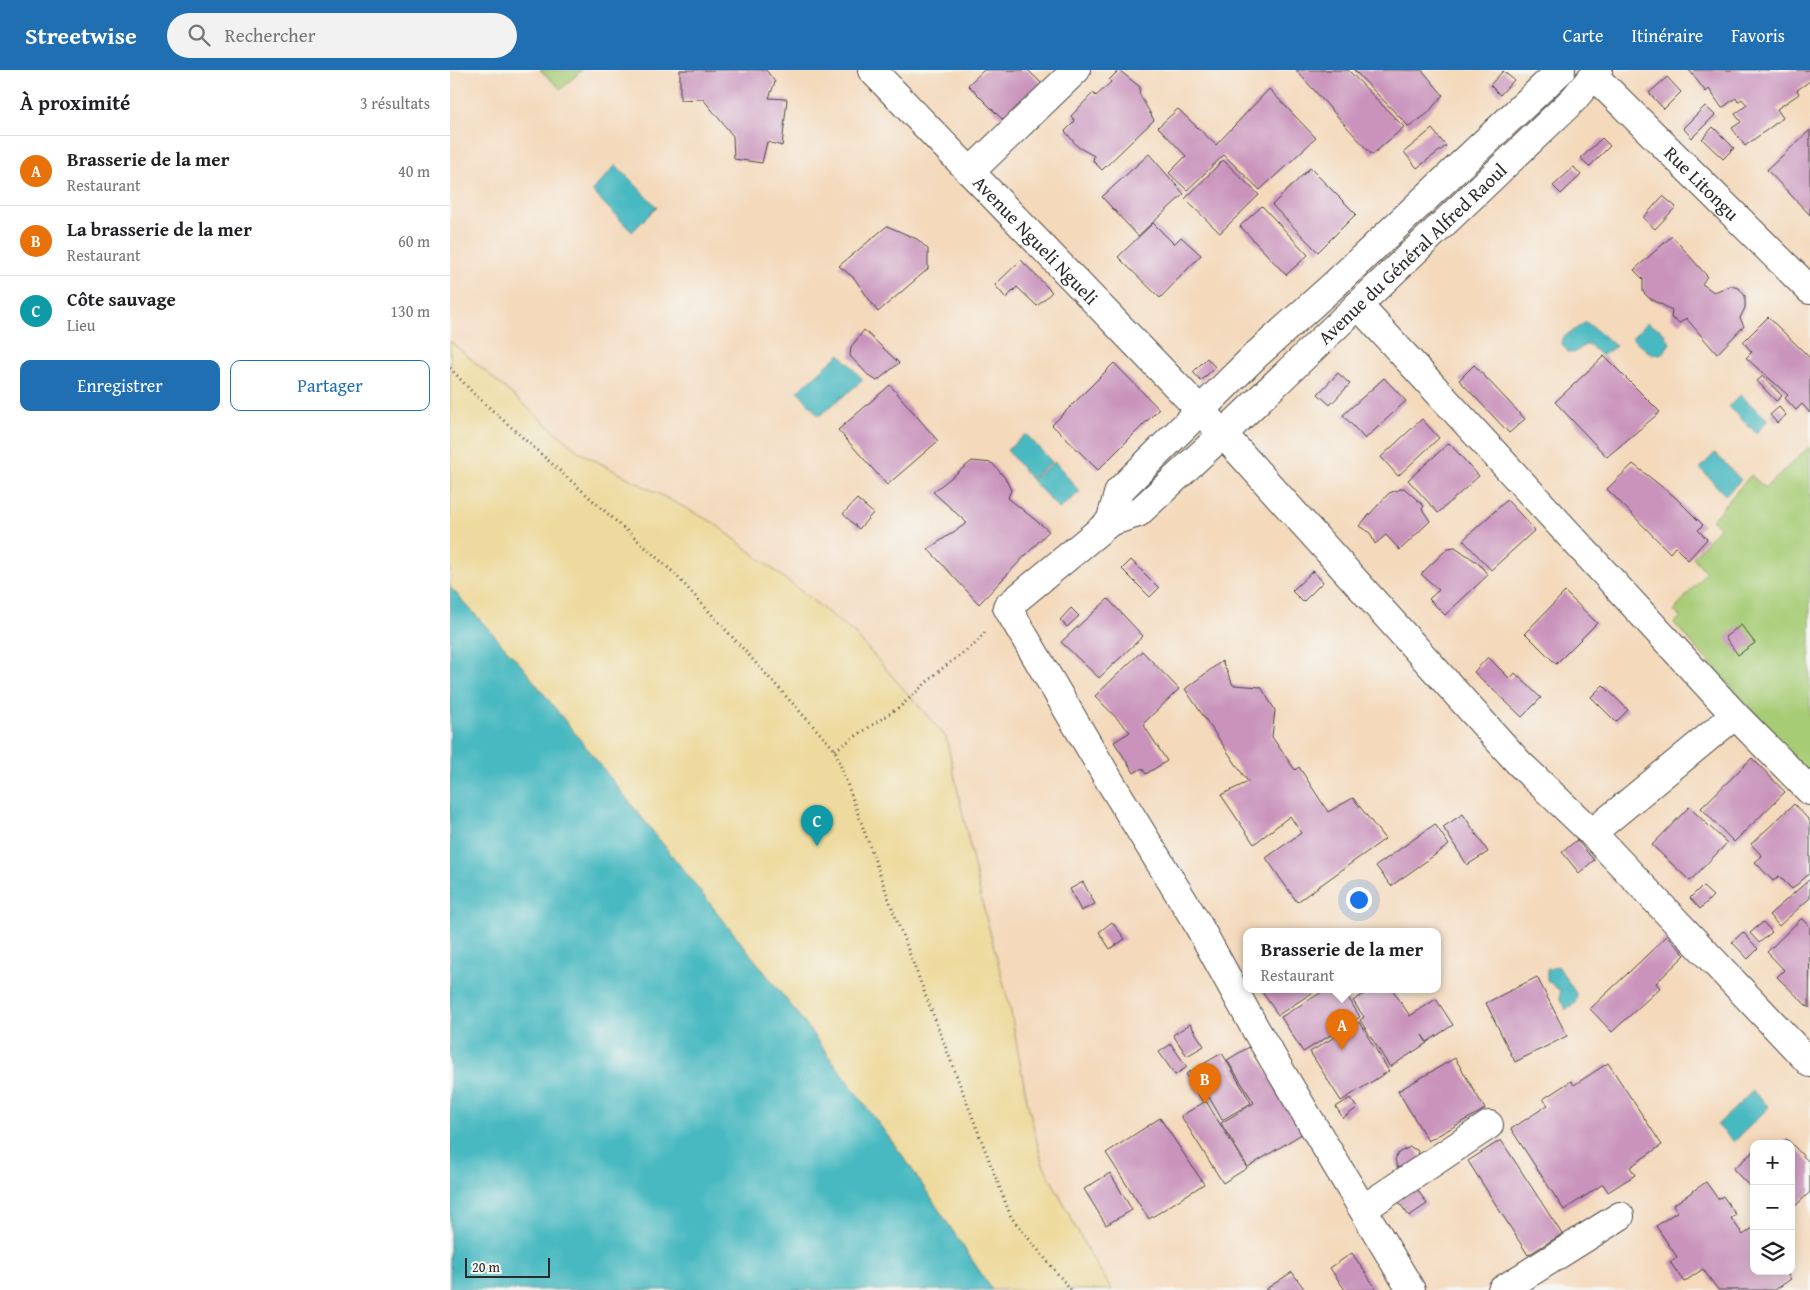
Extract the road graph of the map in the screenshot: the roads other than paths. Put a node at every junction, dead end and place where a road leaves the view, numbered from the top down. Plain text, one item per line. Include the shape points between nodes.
1 (872, 70) edge
2 (1076, 70) edge
3 (1561, 70) edge
4 (1596, 73) edge
5 (970, 172) junction
6 (1810, 290) edge
7 (1358, 305) junction
8 (1200, 412) junction
9 (1223, 434) junction
10 (1110, 522) junction
11 (1735, 715) junction
12 (1810, 791) edge
13 (1592, 833) junction
14 (1810, 1063) edge
15 (1489, 1125) dead end
16 (1363, 1209) junction
17 (1620, 1216) dead end
18 (1411, 1290) edge
19 (1502, 1290) edge

1 - 5 street, Avenue Ngueli Ngueli
2 - 5 street
3 - 8 street, Avenue du Général Alfred Raoul via 1255,356
4 - 6 street, Rue Litongu
4 - 7 street, Avenue du Général Alfred Raoul via 1573,100
5 - 8 street, Avenue Ngueli Ngueli
7 - 9 street, Avenue du Général Alfred Raoul
7 - 11 street
8 - 9 street, Avenue Ngueli Ngueli
8 - 10 street, Avenue du Général Alfred Raoul via 1119,491
9 - 10 street, Avenue du Général Alfred Raoul via 1138,512
9 - 13 street, Avenue Ngueli Ngueli via 1519,763
10 - 16 street via 1007,608 1197,922 1256,1030
11 - 12 street
11 - 13 street
13 - 14 street, Avenue Ngueli Ngueli
15 - 16 street
16 - 18 street
17 - 19 street

